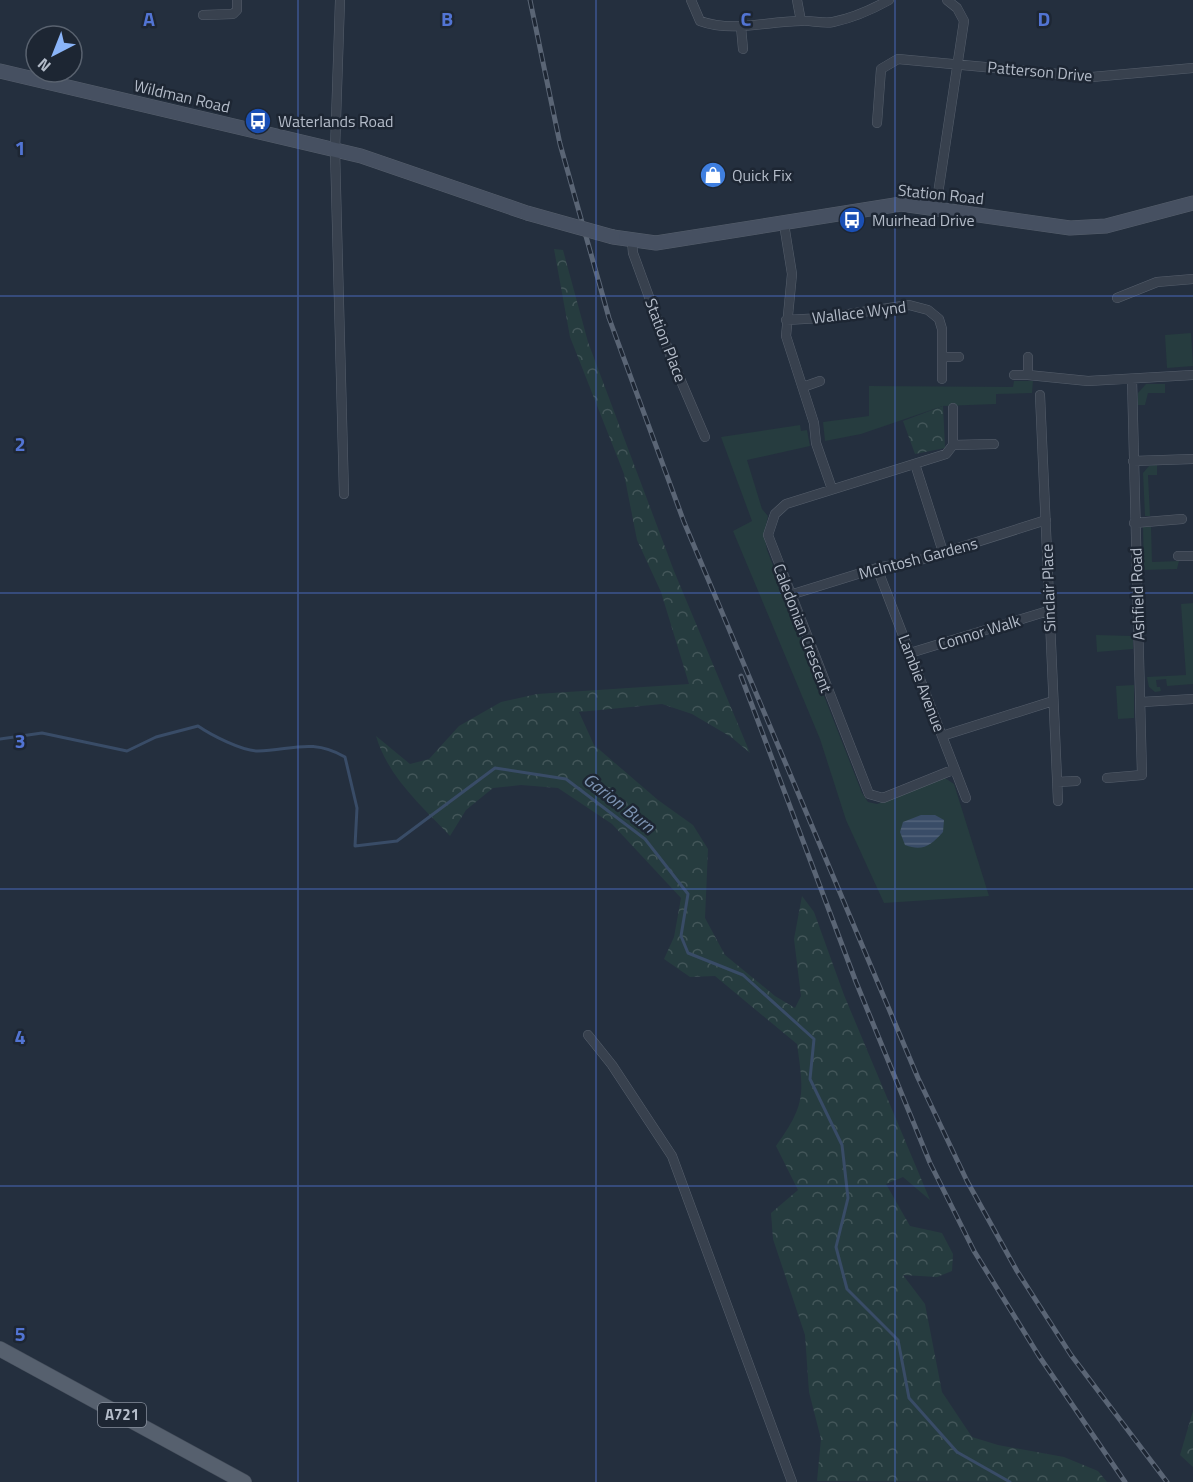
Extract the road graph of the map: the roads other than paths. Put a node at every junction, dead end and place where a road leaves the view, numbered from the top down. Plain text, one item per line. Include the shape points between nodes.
1 (237, 0) edge
2 (340, 0) edge
3 (691, 0) edge
4 (797, 0) edge
5 (889, 0) edge
6 (947, 0) edge
7 (203, 15) dead end
8 (801, 21) junction
9 (741, 27) junction
10 (742, 49) dead end
11 (959, 63) junction
12 (1193, 68) edge
13 (0, 70) edge
14 (877, 123) dead end
15 (335, 150) junction
16 (1193, 202) edge
17 (936, 207) junction
18 (784, 224) junction
19 (613, 237) joint
20 (632, 241) junction
21 (1193, 279) edge
22 (1117, 297) dead end
23 (786, 320) junction
24 (943, 357) junction
25 (959, 357) dead end
26 (1028, 357) dead end
27 (1014, 375) dead end
28 (1028, 375) junction
29 (1193, 375) edge
30 (942, 379) dead end
31 (1132, 379) junction
32 (820, 381) dead end
33 (803, 387) junction
34 (1040, 395) dead end
35 (952, 408) dead end
36 (705, 437) dead end
37 (994, 444) dead end
38 (953, 445) junction
39 (1193, 459) edge
40 (1133, 461) junction
41 (915, 464) junction
42 (831, 489) junction
43 (344, 494) dead end
44 (1182, 519) dead end
45 (1046, 520) junction
46 (1134, 523) junction
47 (943, 552) junction
48 (1178, 556) dead end
49 (1193, 556) edge
50 (877, 568) junction
51 (790, 595) junction
52 (1048, 610) junction
53 (910, 653) junction
54 (1193, 699) edge
55 (1053, 701) junction
56 (1142, 702) junction
57 (942, 736) junction
58 (955, 769) junction
59 (1107, 778) dead end
60 (1076, 781) dead end
61 (1058, 782) junction
62 (966, 798) dead end
63 (1058, 801) dead end
64 (588, 1035) dead end
65 (0, 1349) edge
66 (244, 1482) edge
67 (792, 1482) edge

1 - 7 street via 233,14
2 - 15 street
3 - 9 street via 700,21
4 - 8 street
5 - 8 street via 867,12 831,22
6 - 11 street via 964,21
8 - 9 street
9 - 10 street
11 - 12 street, Patterson Drive via 1092,77
11 - 14 street, Patterson Drive via 898,59 881,69
11 - 17 street
13 - 15 main road, Wildman Road
15 - 19 main road, Wildman Road, bridge
15 - 43 street
16 - 17 main road, Station Road via 1090,228
17 - 18 main road, Station Road via 885,205
18 - 20 main road, Station Road via 656,243
18 - 23 street via 792,274
19 - 20 main road, Station Road
20 - 36 street, Station Place via 672,360
21 - 22 street via 1157,282
23 - 24 street, Wallace Wynd via 920,306 939,319
23 - 33 street via 786,336
24 - 25 street
24 - 30 street, Wallace Wynd
26 - 28 street
27 - 28 street
28 - 31 street via 1065,380
29 - 31 street
31 - 40 street, Ashfield Road
32 - 33 street
33 - 42 street
34 - 45 street, Sinclair Place
35 - 38 street
37 - 38 street, Caledonian Crescent
38 - 41 street, Caledonian Crescent via 946,454
39 - 40 street
40 - 46 street, Ashfield Road
41 - 42 street, Caledonian Crescent
41 - 47 street
42 - 51 street, Caledonian Crescent via 786,504 771,521 769,541
44 - 46 street
45 - 47 street, McIntosh Gardens
45 - 52 street, Sinclair Place
46 - 56 street, Ashfield Road
47 - 50 street, McIntosh Gardens
48 - 49 street
50 - 51 street, McIntosh Gardens
50 - 53 street, Lambie Avenue
51 - 58 street, Caledonian Crescent via 869,794 883,798
52 - 53 street, Connor Walk
52 - 55 street, Sinclair Place
53 - 57 street, Lambie Avenue
54 - 56 street
55 - 57 street
55 - 61 street, Sinclair Place
56 - 59 street, Ashfield Road via 1142,775
57 - 58 street, Lambie Avenue
58 - 62 street, Lambie Avenue
60 - 61 street
61 - 63 street, Sinclair Place
64 - 67 street via 672,1156
65 - 66 main road, A721

